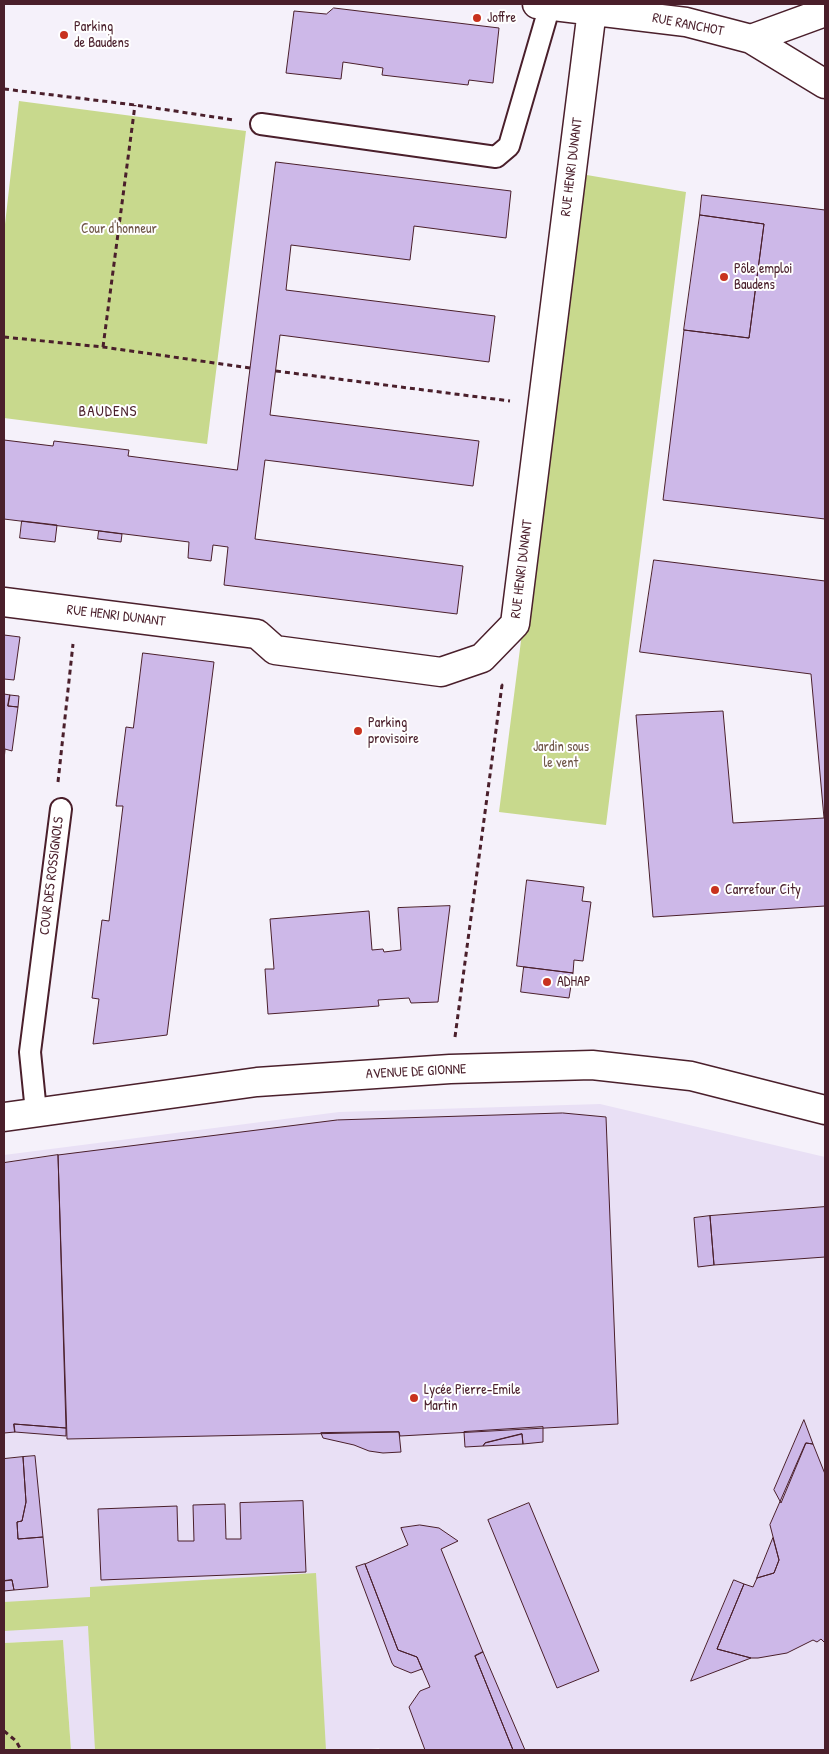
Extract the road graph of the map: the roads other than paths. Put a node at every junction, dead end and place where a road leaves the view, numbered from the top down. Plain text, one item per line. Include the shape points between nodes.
1 (544, 4) edge
2 (592, 10) junction
3 (825, 12) edge
4 (751, 39) junction
5 (825, 84) edge
6 (261, 124) road end
7 (4, 602) edge
8 (61, 809) road end
9 (825, 1110) edge
10 (36, 1112) junction
11 (4, 1117) edge

1 - 2 street, RUE RANCHOT
1 - 6 lane via 509,146 496,156
2 - 4 street, RUE RANCHOT via 686,22
2 - 7 street, RUE HENRI DUNANT via 515,624 482,658 441,672 276,650 258,634
3 - 4 street
4 - 5 street, RUE RANCHOT
8 - 10 lane, COUR DES ROSSIGNOLS via 30,1052
9 - 10 street, AVENUE DE GIONNE via 691,1076 592,1065 450,1069 257,1082
10 - 11 street, AVENUE DE GIONNE

